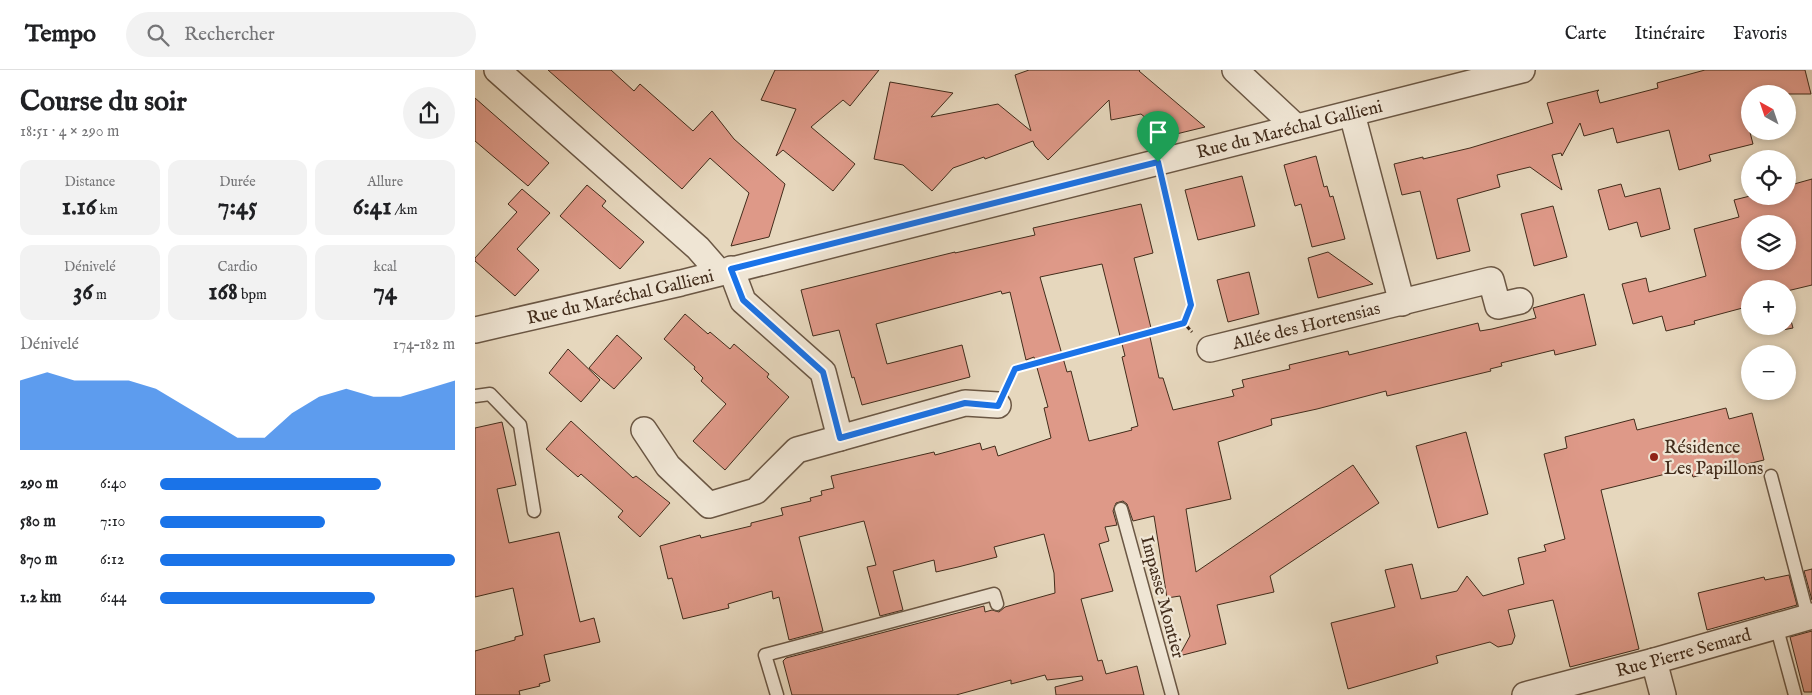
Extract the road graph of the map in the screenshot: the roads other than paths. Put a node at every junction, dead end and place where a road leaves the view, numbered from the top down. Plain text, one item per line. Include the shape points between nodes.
1 (497, 70) edge
2 (1235, 70) edge
3 (1521, 70) edge
4 (1353, 114) junction
5 (1296, 127) junction
6 (725, 271) junction
7 (1520, 301) dead end
8 (1401, 303) junction
9 (475, 330) edge
10 (1211, 349) road end
11 (475, 396) edge
12 (998, 406) road end
13 (644, 430) dead end
14 (840, 438) junction
15 (1771, 476) dead end
16 (1121, 509) dead end
17 (534, 511) dead end
18 (997, 604) dead end
19 (1810, 616) edge
20 (1776, 625) junction
21 (1654, 661) junction
22 (777, 695) edge
23 (1172, 695) edge
24 (1525, 695) edge
25 (1663, 695) edge
26 (1795, 695) edge

1 - 6 street
2 - 5 street
3 - 4 street, Rue du Maréchal Gallieni
4 - 5 street, Rue du Maréchal Gallieni
4 - 8 street, Allée des Hortensias
5 - 6 street, Rue du Maréchal Gallieni
6 - 9 street, Rue du Maréchal Gallieni
6 - 14 street via 743,300 823,372
7 - 8 street, Allée des Hortensias via 1498,306 1491,280
8 - 10 street, Allée des Hortensias
11 - 17 lane via 490,394 520,425
12 - 14 street via 965,403
13 - 14 street via 668,466 709,505 757,491 797,450
15 - 19 lane
16 - 23 lane, Impasse Montier
18 - 22 lane via 994,594 765,655
19 - 20 street, Rue Pierre Semard
20 - 21 street, Rue Pierre Semard
20 - 26 lane
21 - 24 street, Rue Pierre Semard
21 - 25 street

